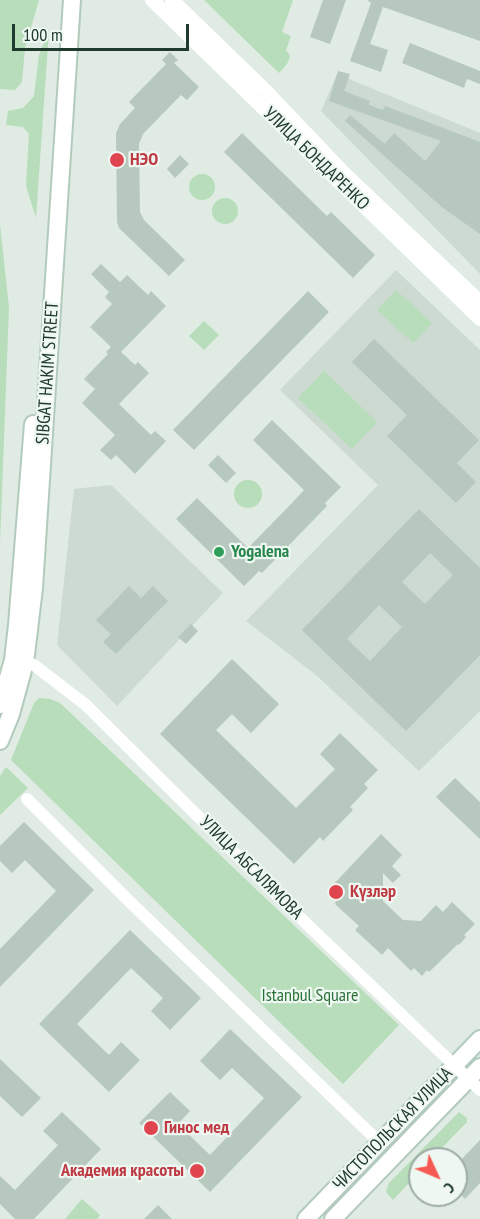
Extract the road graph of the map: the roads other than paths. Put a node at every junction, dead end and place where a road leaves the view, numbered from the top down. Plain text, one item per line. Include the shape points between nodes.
1 (61, 0) edge
2 (72, 0) edge
3 (152, 0) edge
4 (172, 0) edge
5 (480, 302) edge
6 (480, 319) edge
7 (19, 661) junction
8 (0, 705) edge
9 (0, 741) edge
10 (27, 799) dead end
11 (480, 1040) edge
12 (454, 1066) junction
13 (476, 1079) edge
14 (380, 1143) junction
15 (306, 1219) edge
16 (333, 1219) edge

1 - 7 main road, SIBGAT HAKIM STREET
2 - 7 main road, SIBGAT HAKIM STREET via 34,588
3 - 6 street, УЛИЦА БОНДАРЕНКО
4 - 5 street, УЛИЦА БОНДАРЕНКО via 344,173
7 - 8 main road, SIBGAT HAKIM STREET
7 - 9 main road, SIBGAT HAKIM STREET via 11,714
7 - 12 street, УЛИЦА АБСАЛЯМОВА via 34,665 86,705
10 - 14 street
11 - 12 main road, ЧИСТОПОЛЬСКАЯ УЛИЦА
12 - 13 street, УЛИЦА АБСАЛЯМОВА
12 - 14 main road, ЧИСТОПОЛЬСКАЯ УЛИЦА
13 - 16 main road, ЧИСТОПОЛЬСКАЯ УЛИЦА
14 - 15 main road, ЧИСТОПОЛЬСКАЯ УЛИЦА

